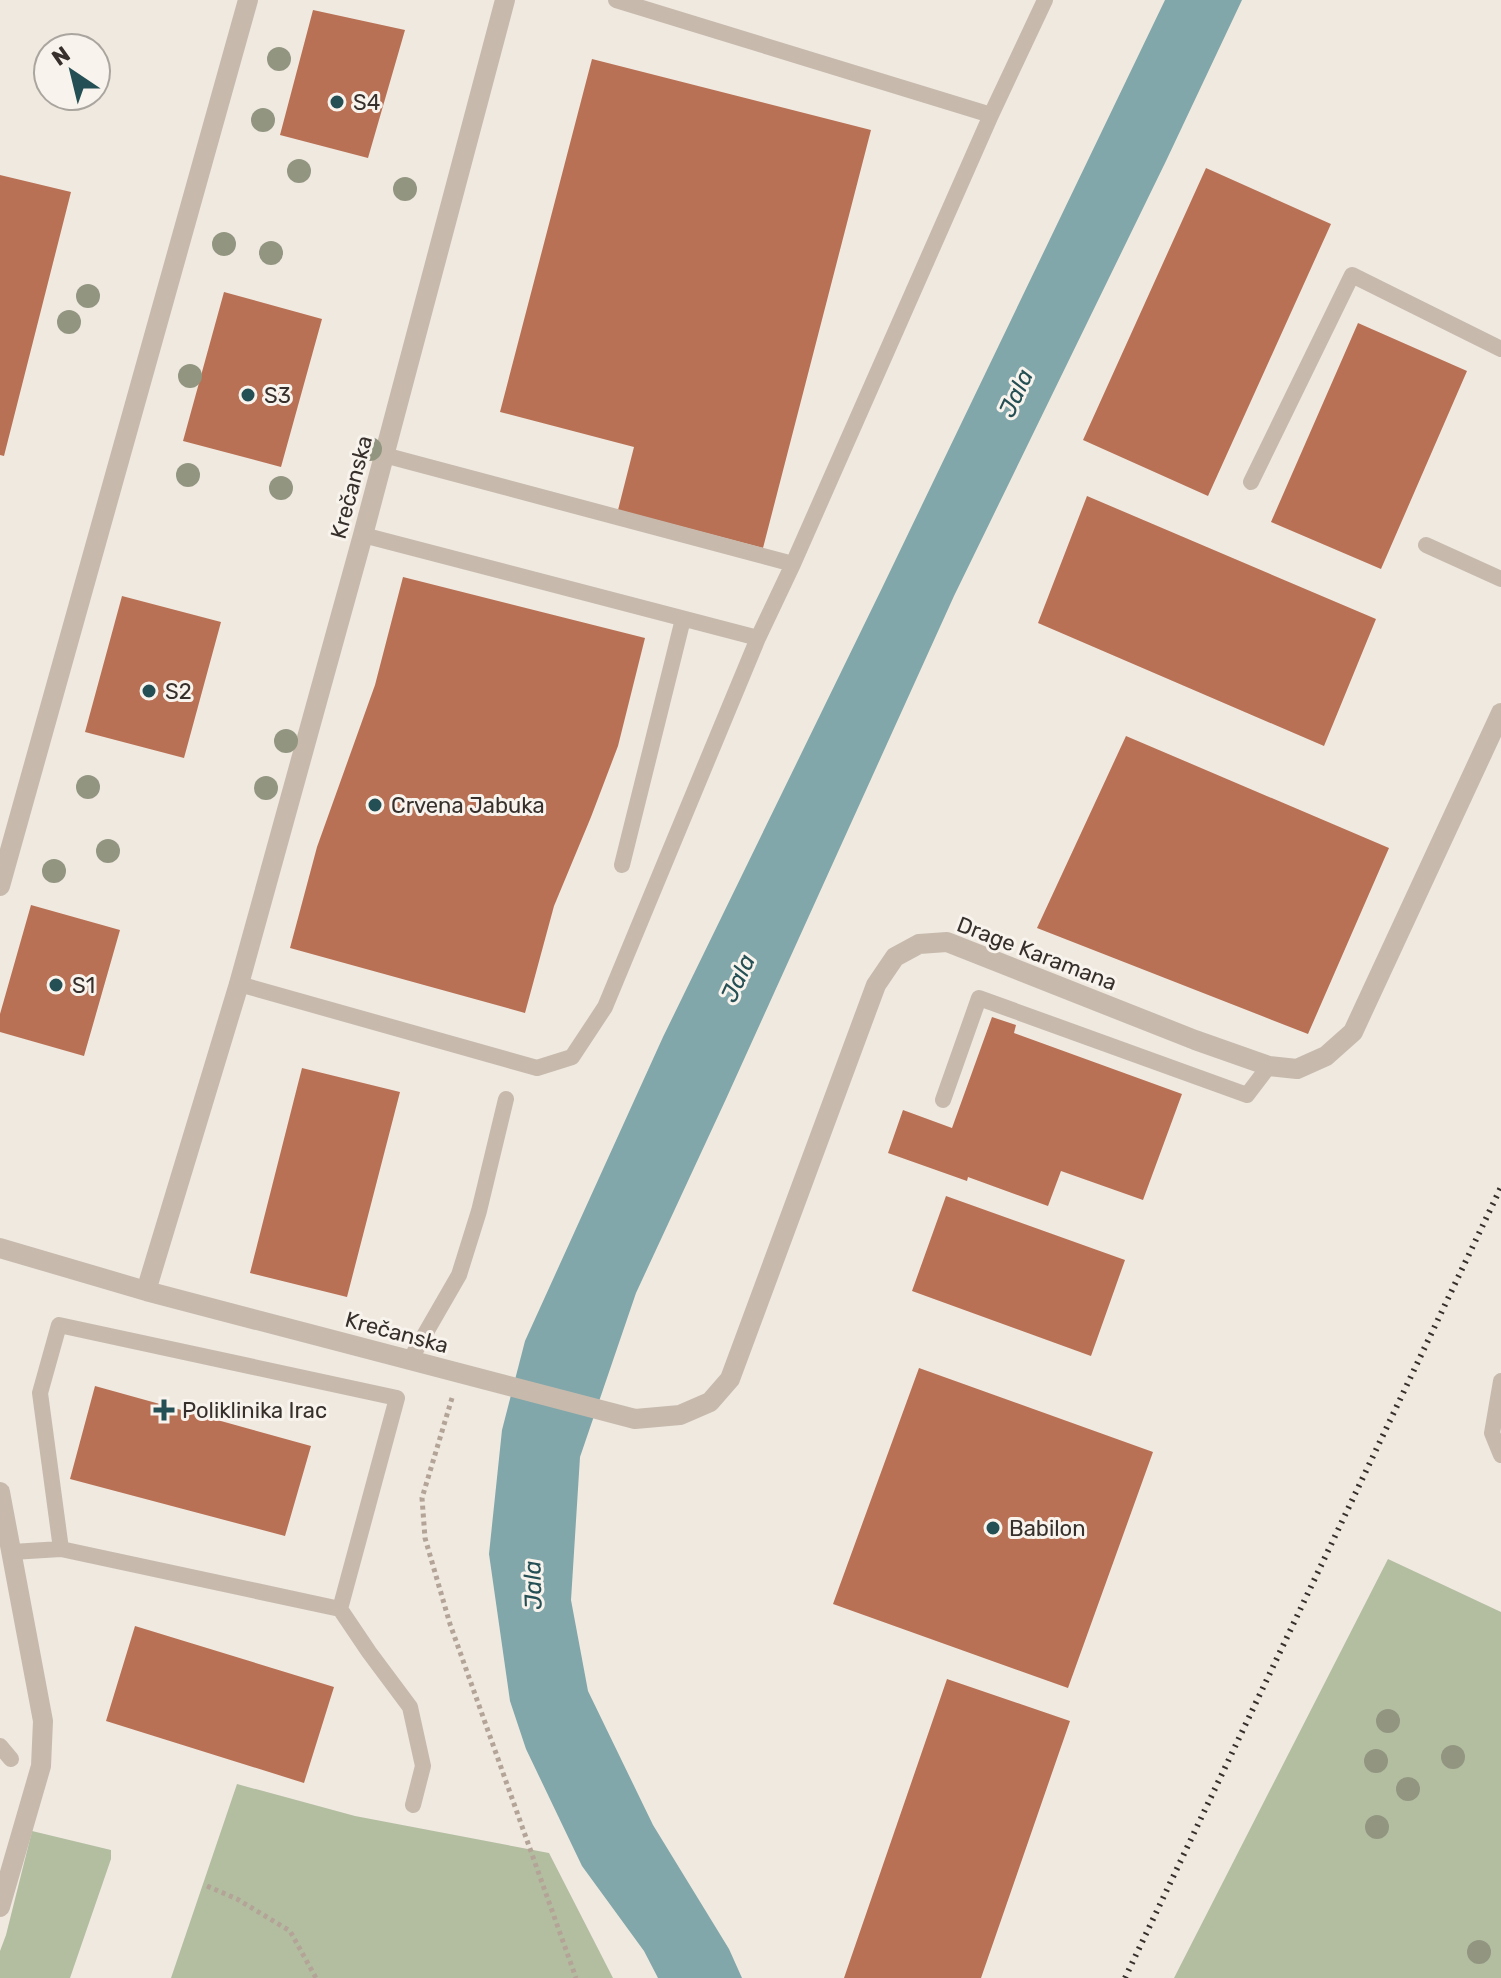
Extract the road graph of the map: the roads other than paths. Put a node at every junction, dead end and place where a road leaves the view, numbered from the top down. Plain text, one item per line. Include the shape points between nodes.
1 (248, 0) edge
2 (505, 0) edge
3 (616, 0) edge
4 (1045, 0) edge
5 (991, 115) junction
6 (1501, 349) edge
7 (384, 455) junction
8 (1251, 482) dead end
9 (363, 535) junction
10 (1426, 545) dead end
11 (793, 564) junction
12 (1501, 579) edge
13 (683, 619) junction
14 (758, 638) junction
15 (1501, 713) edge
16 (622, 865) dead end
17 (0, 886) edge
18 (239, 984) junction
19 (1269, 1066) junction
20 (506, 1099) dead end
21 (943, 1100) dead end
22 (0, 1248) edge
23 (146, 1291) junction
24 (410, 1360) junction
25 (1501, 1381) edge
26 (635, 1419) joint
27 (1501, 1455) edge
28 (0, 1492) edge
29 (61, 1549) junction
30 (12, 1552) junction
31 (340, 1609) junction
32 (413, 1805) dead end
33 (0, 1907) edge

1 - 17 street
2 - 7 street, Krečanska
3 - 5 lane
4 - 5 lane
5 - 11 lane
6 - 8 lane via 1352,275
7 - 9 street, Krečanska
7 - 11 lane
9 - 13 lane
9 - 18 street, Krečanska
10 - 12 lane
11 - 14 lane
13 - 14 lane
13 - 16 lane
14 - 18 lane via 605,1007 572,1057 537,1068
15 - 19 street, Drage Karamana via 1353,1032 1326,1056 1297,1069
18 - 23 street, Krečanska
19 - 21 lane via 1247,1095 979,998
19 - 26 street, Drage Karamana via 947,942 919,944 895,957 876,985 730,1379 710,1402 690,1411
20 - 24 lane via 459,1275
22 - 23 street, Krečanska
23 - 24 street, Krečanska
24 - 26 street, Krečanska
25 - 27 lane via 1492,1433
28 - 30 street
29 - 30 lane
29 - 31 lane
29 - 31 lane via 40,1393 59,1325 397,1398
30 - 33 street via 43,1721 41,1766
31 - 32 lane via 410,1707 423,1766

